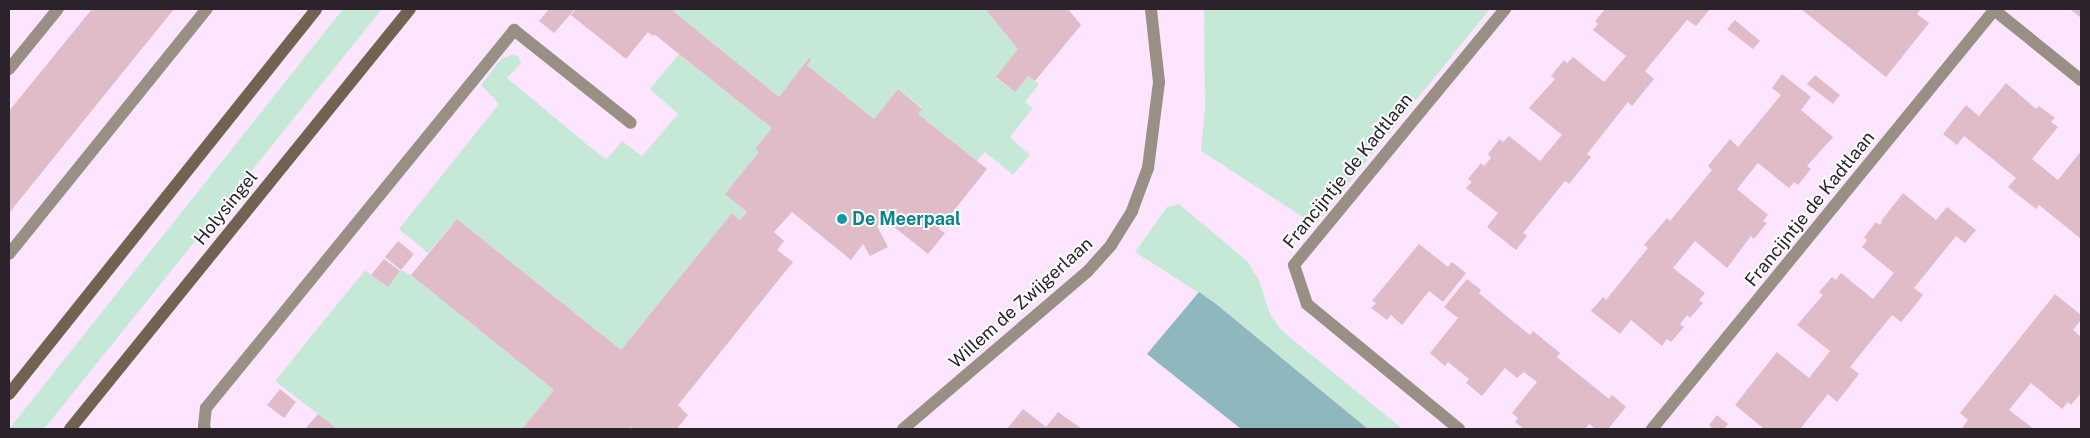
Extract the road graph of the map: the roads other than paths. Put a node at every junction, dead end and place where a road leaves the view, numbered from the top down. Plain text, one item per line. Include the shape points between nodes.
1 (58, 9) edge
2 (207, 9) edge
3 (316, 9) edge
4 (410, 9) edge
5 (1151, 9) edge
6 (1504, 9) edge
7 (1994, 9) edge
8 (9, 69) edge
9 (2081, 80) edge
10 (631, 123) dead end
11 (9, 254) edge
12 (9, 394) edge
13 (70, 429) edge
14 (205, 429) edge
15 (903, 429) edge
16 (1459, 429) edge
17 (1652, 429) edge

1 - 8 street
2 - 11 street
3 - 12 street
4 - 13 street, Holysingel
5 - 15 street, Willem de Zwijgerlaan via 1159,82 1148,168 1132,211 1087,272
6 - 16 street, Francijntje de Kadtlaan via 1294,265 1307,304
7 - 9 street
7 - 17 street, Francijntje de Kadtlaan
10 - 14 street via 514,30 206,408

